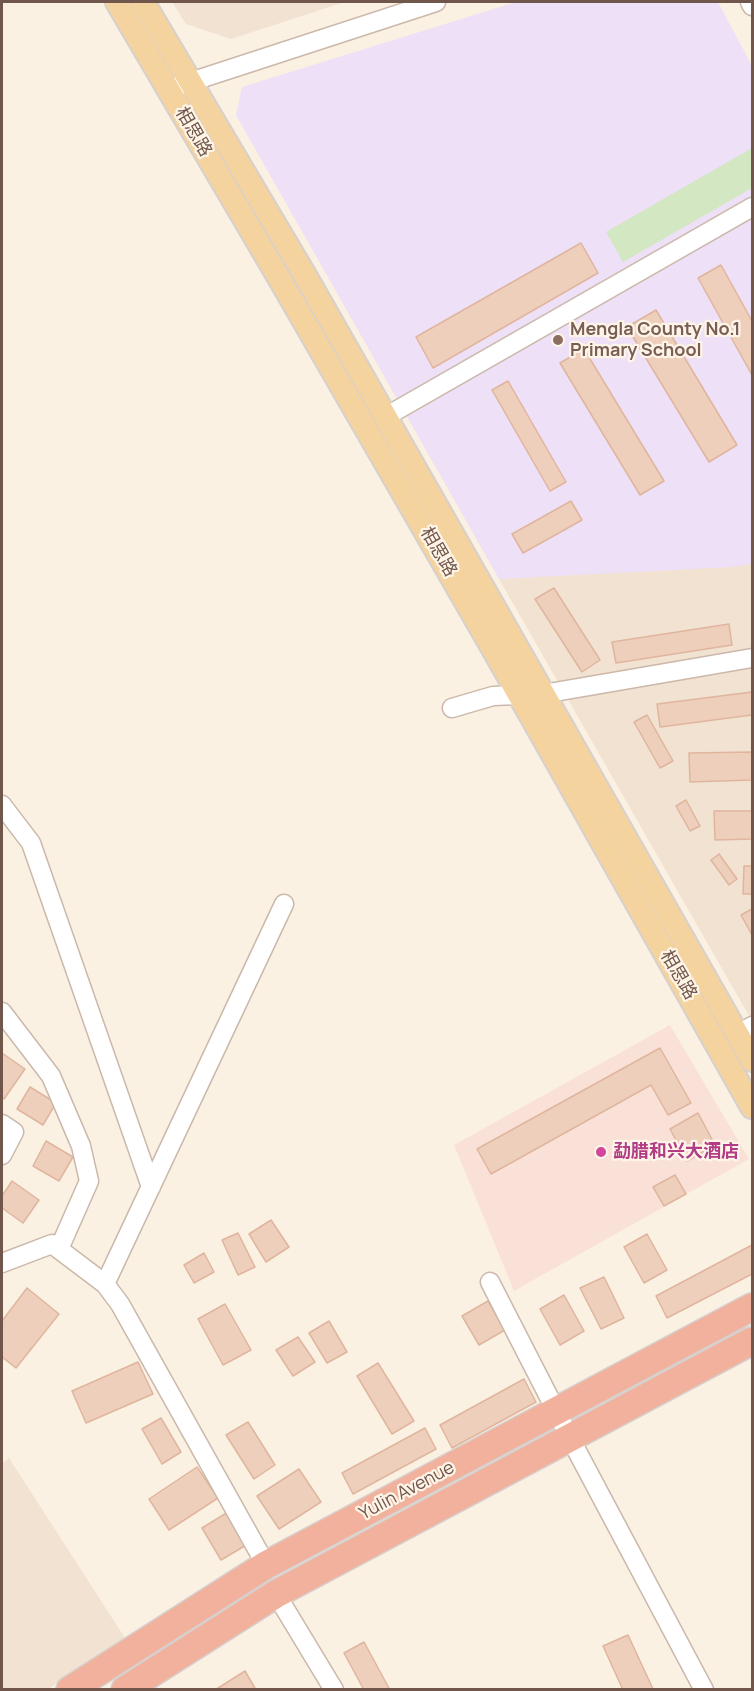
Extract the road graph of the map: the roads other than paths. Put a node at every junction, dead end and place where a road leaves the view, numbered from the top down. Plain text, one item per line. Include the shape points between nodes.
1 (117, 2) edge
2 (144, 2) edge
3 (436, 2) edge
4 (750, 2) edge
5 (753, 6) edge
6 (190, 81) junction
7 (169, 90) junction
8 (753, 207) edge
9 (385, 417) junction
10 (753, 657) edge
11 (543, 694) junction
12 (519, 695) junction
13 (452, 708) dead end
14 (5, 815) edge
15 (284, 904) dead end
16 (2, 1012) edge
17 (745, 1030) edge
18 (753, 1060) edge
19 (753, 1107) edge
20 (2, 1124) edge
21 (2, 1155) edge
22 (151, 1188) junction
23 (59, 1249) junction
24 (2, 1263) edge
25 (490, 1282) dead end
26 (105, 1284) junction
27 (753, 1307) edge
28 (753, 1341) edge
29 (556, 1412) junction
30 (570, 1438) junction
31 (336, 1528) junction
32 (351, 1554) junction
33 (266, 1565) junction
34 (276, 1594) junction
35 (70, 1689) edge
36 (125, 1689) edge
37 (334, 1689) edge
38 (704, 1689) edge

1 - 7 main road, 相思路
2 - 6 main road, 相思路
3 - 6 street
4 - 5 street
6 - 7 street
6 - 9 main road, 相思路
7 - 12 main road, 相思路
8 - 9 street
9 - 11 main road, 相思路
10 - 11 street
11 - 12 street
11 - 17 main road, 相思路
12 - 13 street via 493,696
12 - 19 main road, 相思路
14 - 22 street via 31,843
15 - 22 street
16 - 23 street via 51,1076 81,1146 89,1181
17 - 18 main road, 相思路
20 - 21 street via 14,1132
22 - 26 street
23 - 24 street via 52,1244
23 - 26 street
25 - 29 street
26 - 33 street via 120,1304
27 - 29 highway, Yulin Avenue
28 - 30 highway, Yulin Avenue
29 - 30 street
29 - 31 highway, Yulin Avenue
30 - 32 highway, Yulin Avenue
30 - 38 street
31 - 32 highway
31 - 33 highway, Yulin Avenue
32 - 34 highway, Yulin Avenue
33 - 35 highway, Yulin Avenue
34 - 36 highway, Yulin Avenue
34 - 37 street

